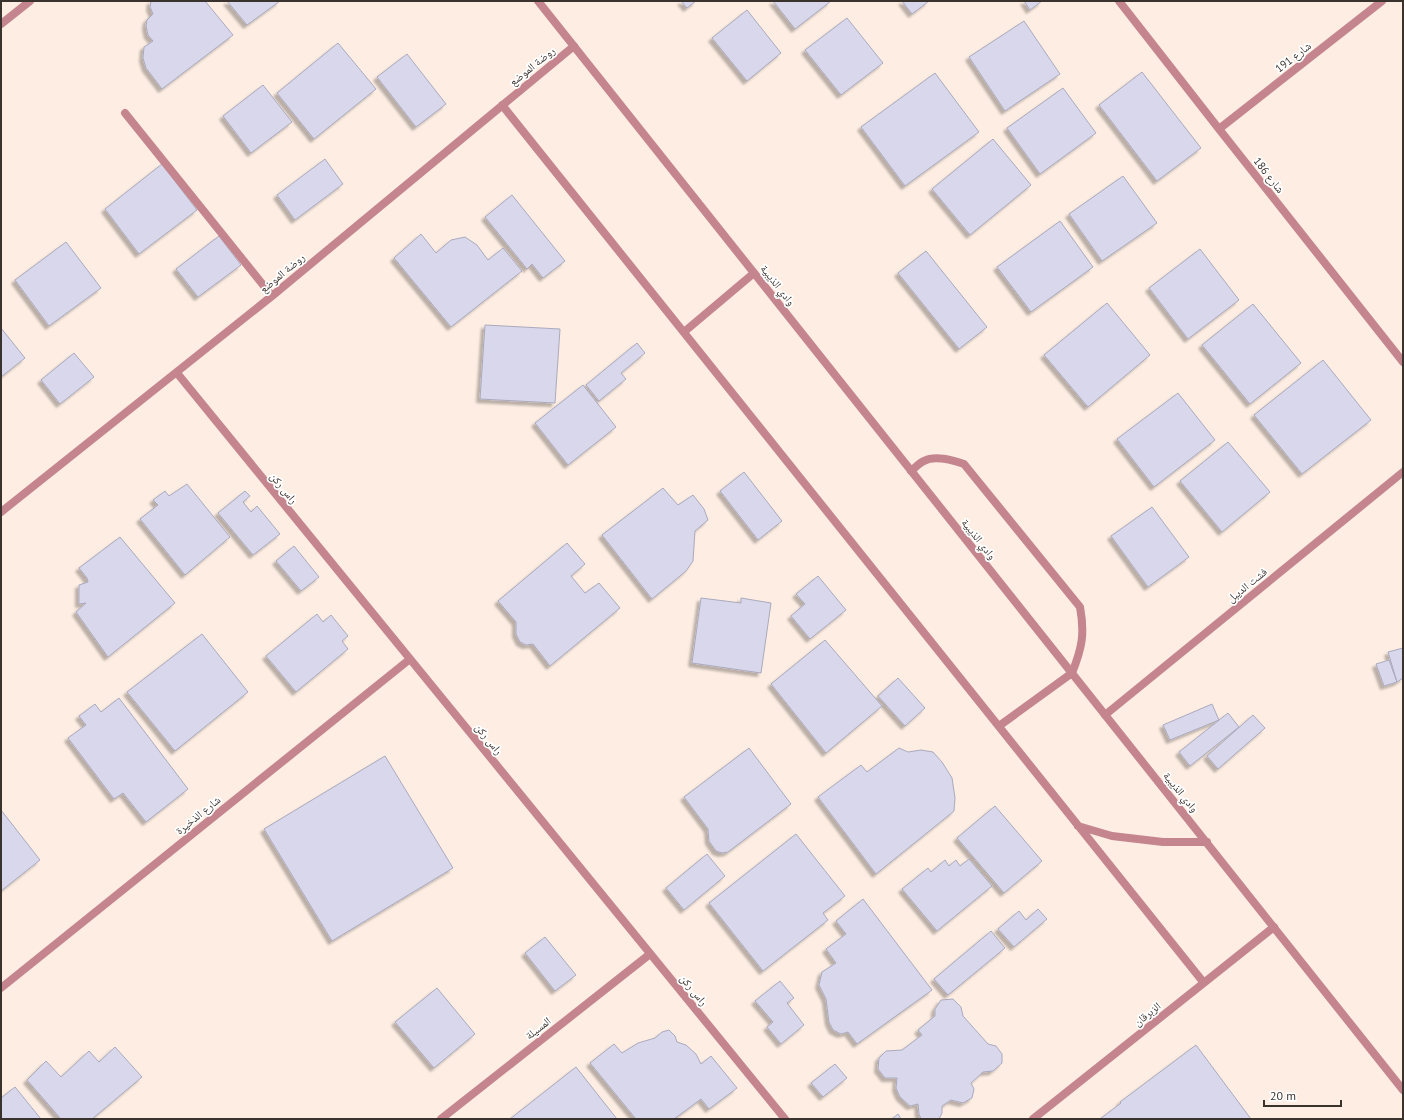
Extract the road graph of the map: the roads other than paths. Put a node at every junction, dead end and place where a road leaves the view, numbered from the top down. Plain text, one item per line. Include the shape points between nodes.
1 (30, 1) edge
2 (538, 1) edge
3 (1119, 1) edge
4 (1382, 1) edge
5 (1, 24) edge
6 (574, 46) junction
7 (502, 105) junction
8 (125, 113) dead end
9 (1219, 129) junction
10 (754, 273) junction
11 (272, 296) junction
12 (684, 332) junction
13 (1403, 362) edge
14 (177, 373) junction
15 (911, 471) junction
16 (1403, 472) edge
17 (1, 512) edge
18 (410, 659) junction
19 (1072, 673) junction
20 (1105, 715) junction
21 (999, 726) junction
22 (1078, 826) junction
23 (1207, 842) junction
24 (1274, 927) junction
25 (650, 954) junction
26 (1204, 983) junction
27 (1, 988) edge
28 (1403, 1090) edge
29 (441, 1119) edge
30 (784, 1119) edge
31 (1034, 1119) edge

1 - 5 street
2 - 6 street, وادي الذيبية
3 - 9 street, شارع 186
4 - 9 street, شارع 191
6 - 7 street, روضة الموضع
6 - 10 street, وادي الذيبية
7 - 11 street, روضة الموضع
7 - 12 street
8 - 11 street
9 - 13 street, شارع 186
10 - 12 street
10 - 15 street, وادي الذيبية
11 - 14 street, روضة الموضع
12 - 21 street
14 - 17 street, روضة الموضع
14 - 18 street, راس ركن
15 - 19 street, وادي الذيبية
15 - 19 street via 924,460 950,459 964,464 1080,607 1083,638 1080,655
16 - 20 street, فشت الديبل
18 - 25 street, راس ركن
18 - 27 street, شارع الذخيرة
19 - 20 street, وادي الذيبية
19 - 21 street
20 - 23 street, وادي الذيبية
21 - 22 street
22 - 23 street via 1112,836 1163,842
22 - 26 street
23 - 24 street, وادي الذيبية
24 - 26 street, الزبرقان
24 - 28 street, وادي الذيبية
25 - 29 street, المسيلة
25 - 30 street, راس ركن
26 - 31 street, الزبرقان

